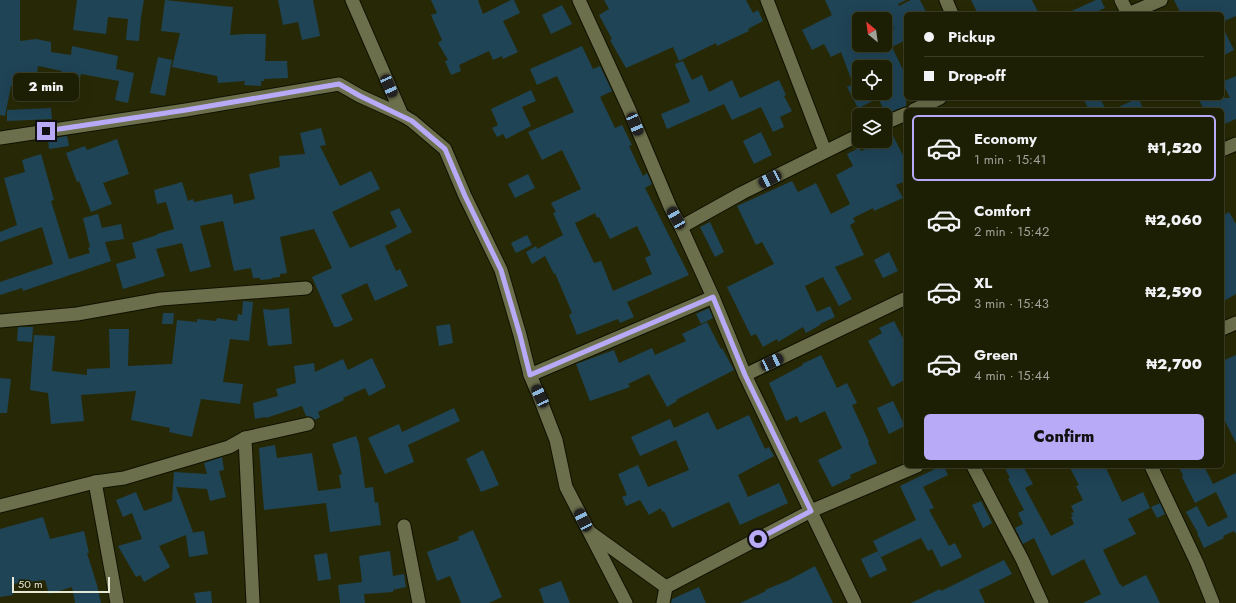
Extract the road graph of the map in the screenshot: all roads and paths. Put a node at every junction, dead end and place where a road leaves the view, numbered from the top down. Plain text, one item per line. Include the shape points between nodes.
1 (353, 0) edge
2 (579, 0) edge
3 (766, 0) edge
4 (946, 0) edge
5 (1121, 0) edge
6 (1161, 0) edge
7 (951, 12) edge
8 (1127, 12) edge
9 (1133, 12) edge
10 (936, 100) edge
11 (918, 108) edge
12 (402, 115) junction
13 (904, 115) edge
14 (892, 120) edge
15 (0, 138) edge
16 (852, 138) edge
17 (1236, 144) edge
18 (1224, 149) edge
19 (825, 151) junction
20 (681, 227) junction
21 (306, 288) dead end
22 (713, 297) junction
23 (904, 299) edge
24 (0, 321) edge
25 (1236, 323) edge
26 (1224, 328) edge
27 (530, 375) junction
28 (745, 375) junction
29 (308, 424) dead end
30 (245, 438) junction
31 (912, 468) edge
32 (974, 468) edge
33 (1152, 468) edge
34 (95, 482) junction
35 (0, 506) edge
36 (811, 511) junction
37 (404, 526) dead end
38 (589, 532) junction
39 (666, 587) junction
40 (117, 603) edge
41 (253, 603) edge
42 (419, 603) edge
43 (626, 603) edge
44 (663, 603) edge
45 (855, 603) edge
46 (1042, 603) edge
47 (1213, 603) edge

1 - 12 street
2 - 20 street
3 - 19 street
4 - 7 street
5 - 8 street
6 - 9 street
10 - 11 street
12 - 15 street via 339,84
12 - 27 street via 445,149 501,270
13 - 14 street
16 - 19 street
17 - 18 street
19 - 20 street
20 - 22 street
21 - 24 street via 161,299 77,314
22 - 27 street
22 - 28 street
23 - 28 street
25 - 26 street
27 - 38 street via 556,440 566,487
28 - 36 street
29 - 30 street
30 - 34 street via 229,447 124,478
30 - 41 street
31 - 36 street
32 - 46 street
33 - 47 street via 1197,562
34 - 35 street
34 - 40 street
36 - 39 street
36 - 45 street
37 - 42 street
38 - 39 street
38 - 43 street
39 - 44 street

